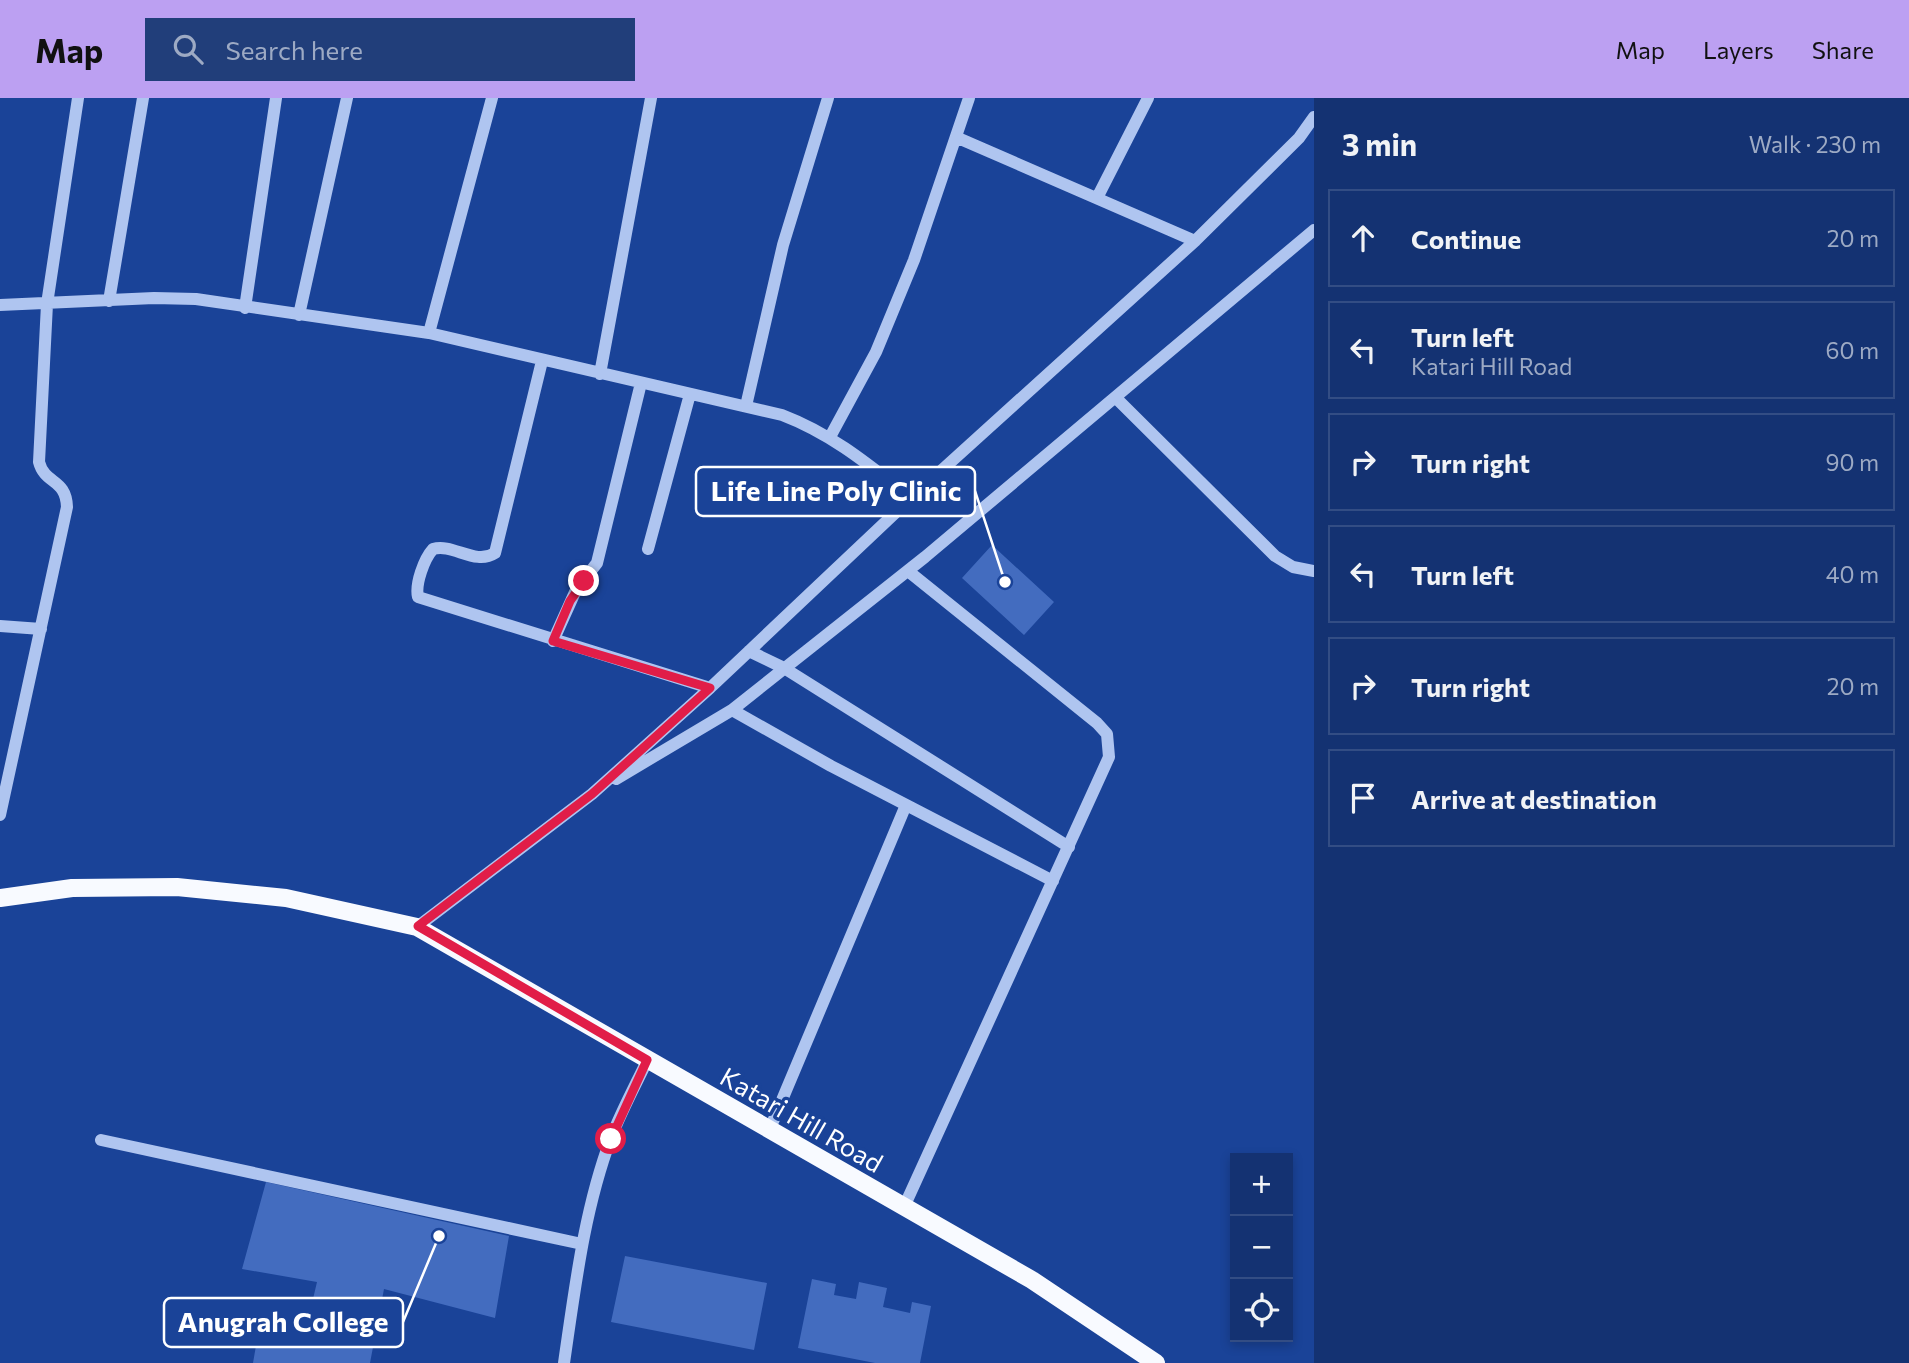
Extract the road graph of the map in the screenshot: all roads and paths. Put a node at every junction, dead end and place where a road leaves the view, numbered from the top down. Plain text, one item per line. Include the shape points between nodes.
1 (78, 98) edge
2 (143, 98) edge
3 (276, 98) edge
4 (347, 98) edge
5 (492, 98) edge
6 (651, 98) edge
7 (828, 98) edge
8 (970, 98) edge
9 (1148, 98) edge
10 (1314, 117) edge
11 (958, 138) junction
12 (1097, 198) junction
13 (1314, 230) edge
14 (1195, 240) junction
15 (109, 301) junction
16 (47, 303) junction
17 (0, 305) edge
18 (244, 308) junction
19 (299, 315) junction
20 (429, 333) junction
21 (541, 361) junction
22 (600, 374) junction
23 (641, 383) junction
24 (690, 394) junction
25 (1117, 398) junction
26 (746, 405) junction
27 (830, 437) junction
28 (911, 498) junction
29 (648, 549) dead end
30 (908, 571) junction
31 (1314, 571) edge
32 (0, 626) edge
33 (41, 629) junction
34 (553, 641) junction
35 (749, 651) junction
36 (784, 668) junction
37 (710, 688) junction
38 (732, 710) junction
39 (592, 794) junction
40 (906, 805) junction
41 (0, 815) edge
42 (1069, 847) junction
43 (1053, 881) junction
44 (0, 898) edge
45 (418, 926) junction
46 (647, 1060) junction
47 (769, 1131) junction
48 (101, 1140) dead end
49 (904, 1207) junction
50 (582, 1244) junction
51 (1151, 1362) edge
52 (564, 1363) edge

1 - 16 street
2 - 15 street
3 - 18 street
4 - 19 street
5 - 20 street
6 - 22 street
7 - 26 street via 783,245
8 - 11 street
9 - 12 street
10 - 14 street via 1299,138
11 - 12 street
11 - 27 street via 876,352
12 - 14 street
13 - 25 street
14 - 28 street
15 - 16 street
15 - 18 street via 196,299
16 - 17 street
16 - 33 street via 39,461 41,471 62,485 67,507
18 - 19 street
19 - 20 street
20 - 21 street
21 - 22 street
21 - 34 street via 495,553 481,557 444,548 432,550 417,591 422,599
22 - 23 street
23 - 24 street
23 - 34 street via 597,563 570,601
24 - 26 street
24 - 29 street
25 - 30 street
25 - 31 street via 1275,556 1293,567
26 - 27 street
27 - 28 street
28 - 35 street
30 - 36 street
30 - 42 street via 1107,734 1109,757
32 - 33 street
33 - 41 street
34 - 37 street
35 - 36 street
35 - 37 street
36 - 38 street
36 - 42 street
37 - 39 street
38 - 39 street
38 - 40 street
39 - 45 street
40 - 43 street
40 - 47 street
42 - 43 street
43 - 49 street
44 - 45 main road, Katari Hill Road via 72,887 177,887 286,898
45 - 46 main road, Katari Hill Road
46 - 47 main road, Katari Hill Road
46 - 50 street via 611,1139
47 - 49 main road, Katari Hill Road
48 - 50 street
49 - 51 main road, Katari Hill Road via 1032,1280
50 - 52 street

